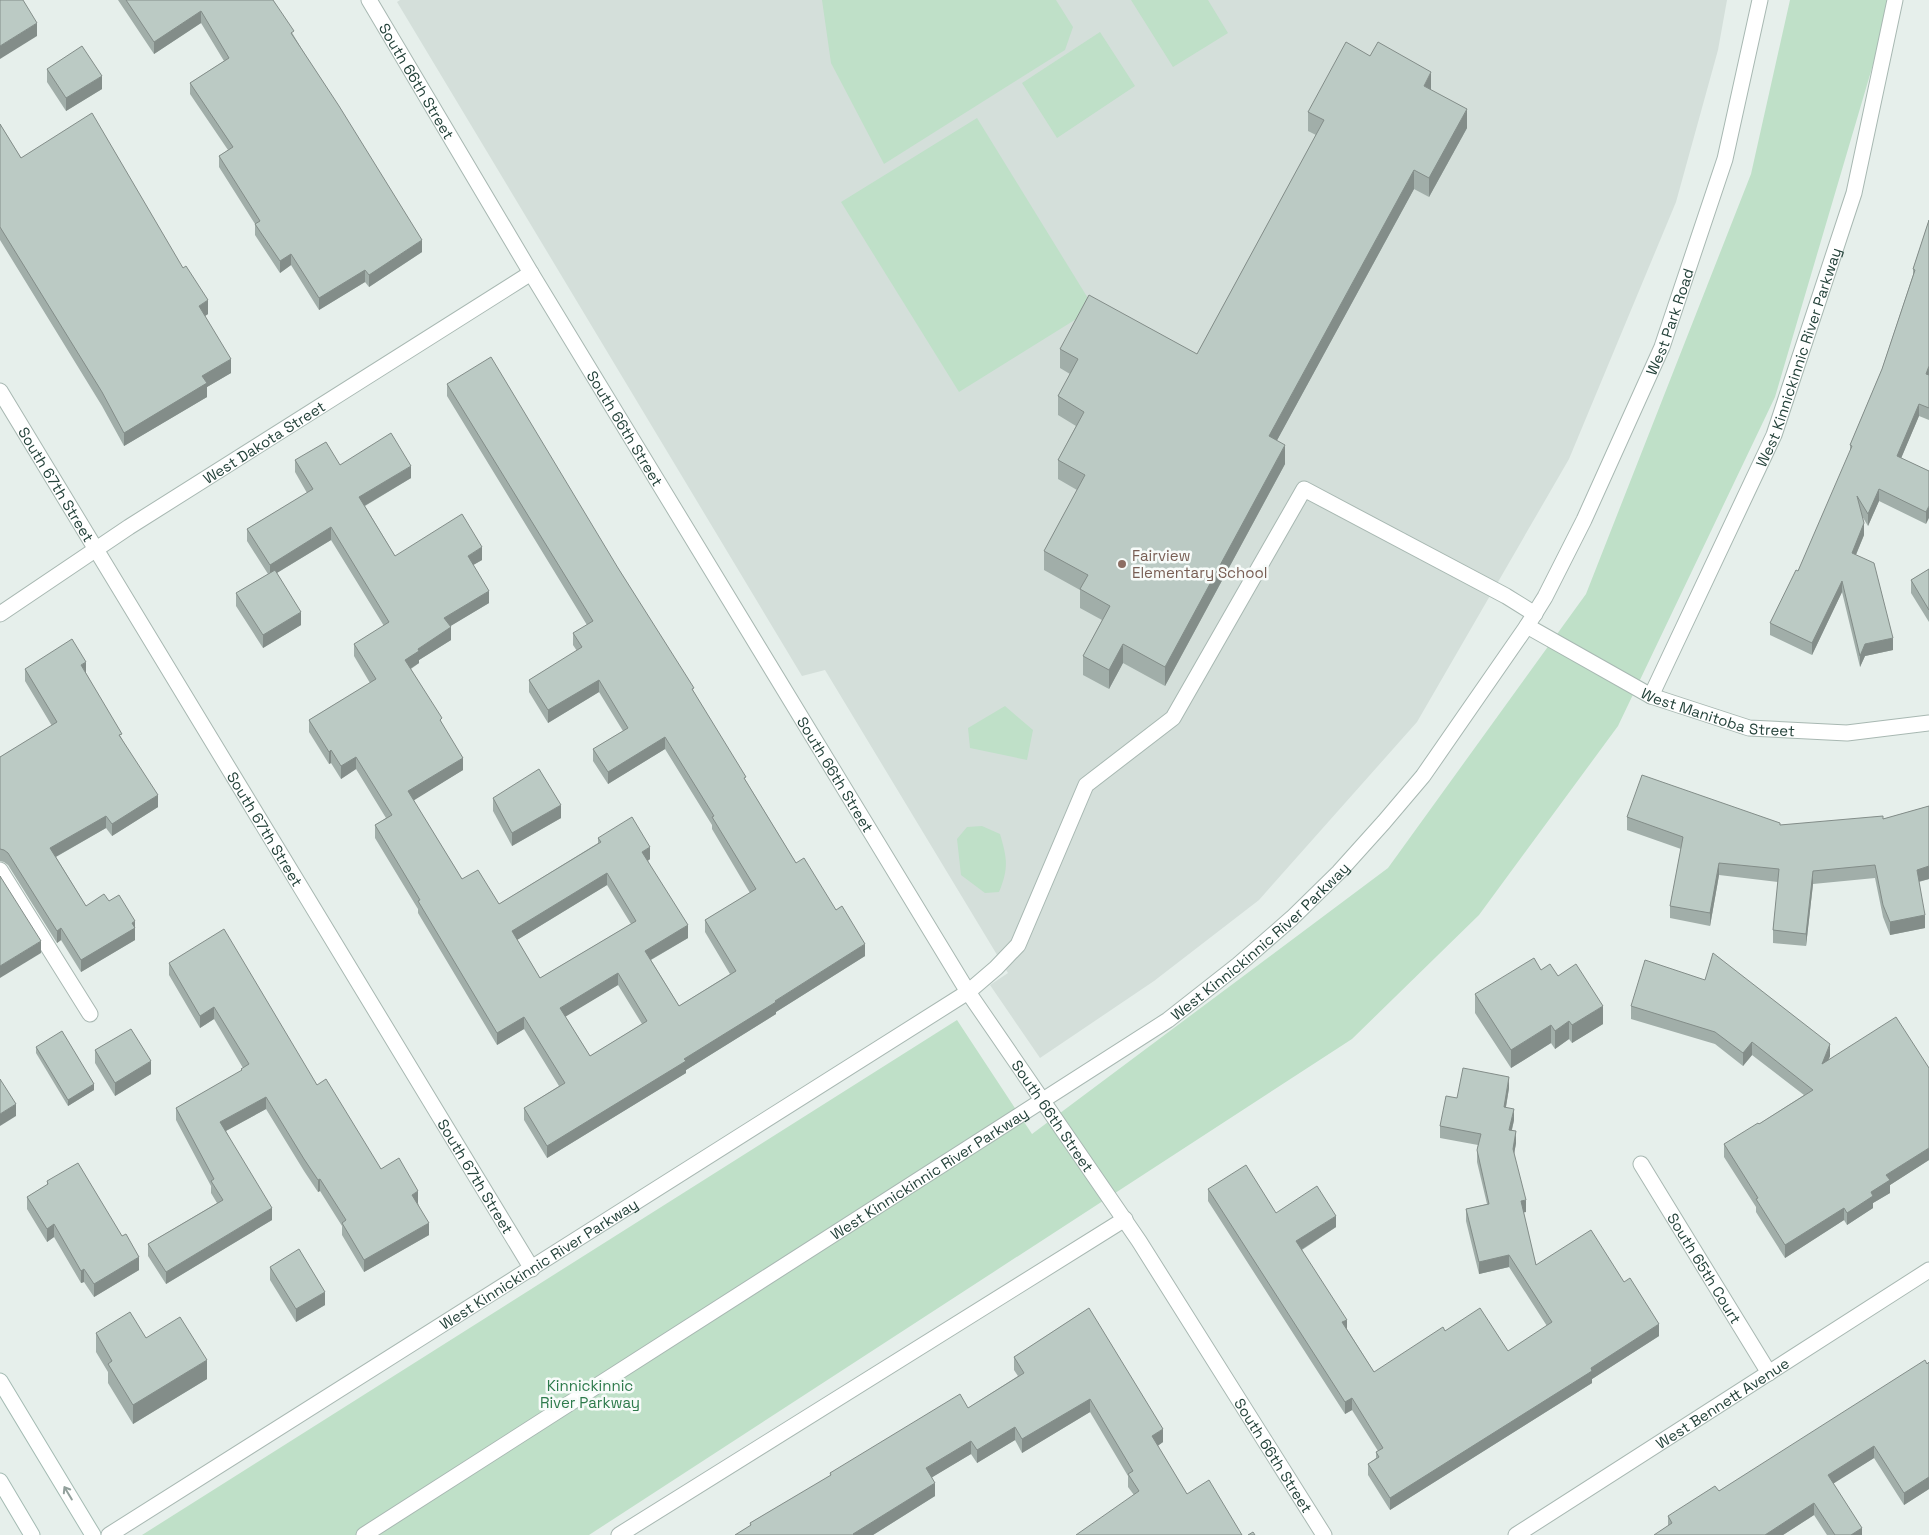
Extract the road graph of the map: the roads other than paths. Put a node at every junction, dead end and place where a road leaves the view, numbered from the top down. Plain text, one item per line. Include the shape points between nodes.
1 (369, 0) edge
2 (1760, 0) edge
3 (1895, 0) edge
4 (531, 273) junction
5 (0, 391) edge
6 (95, 549) junction
7 (0, 614) edge
8 (1531, 620) junction
9 (1651, 696) junction
10 (1929, 724) edge
11 (0, 870) edge
12 (968, 992) junction
13 (90, 1014) dead end
14 (1042, 1101) junction
15 (1641, 1164) dead end
16 (1125, 1219) junction
17 (532, 1269) junction
18 (1929, 1270) edge
19 (1769, 1373) junction
20 (0, 1381) edge
21 (0, 1481) edge
22 (32, 1535) edge
23 (93, 1535) edge
24 (109, 1535) edge
25 (364, 1535) edge
26 (619, 1535) edge
27 (1324, 1535) edge
28 (1516, 1535) edge

1 - 4 street, South 66th Street
2 - 8 street, West Park Road via 1726,159 1662,347 1584,520
3 - 9 street, West Kinnickinnic River Parkway via 1854,193 1774,435
4 - 6 street, West Dakota Street
4 - 12 street, South 66th Street
5 - 6 street, South 67th Street
6 - 7 street, West Dakota Street
6 - 17 street, South 67th Street
8 - 9 street, West Manitoba Street
8 - 12 street, West Manitoba Street via 1506,596 1304,488 1173,718 1086,785 1018,945
8 - 14 street, West Kinnickinnic River Parkway via 1423,776 1346,864 1292,918 1168,1020
9 - 10 street, West Manitoba Street via 1749,728 1847,733
11 - 13 street
12 - 14 street, South 66th Street
12 - 17 street, West Kinnickinnic River Parkway
14 - 16 street, South 66th Street
14 - 25 street, West Kinnickinnic River Parkway
15 - 19 street, South 65th Court
16 - 26 street
16 - 27 street, South 66th Street
17 - 24 street, West Kinnickinnic River Parkway
18 - 19 street, West Bennett Avenue
19 - 28 street, West Bennett Avenue
23 -> 20 street
21 - 22 street

